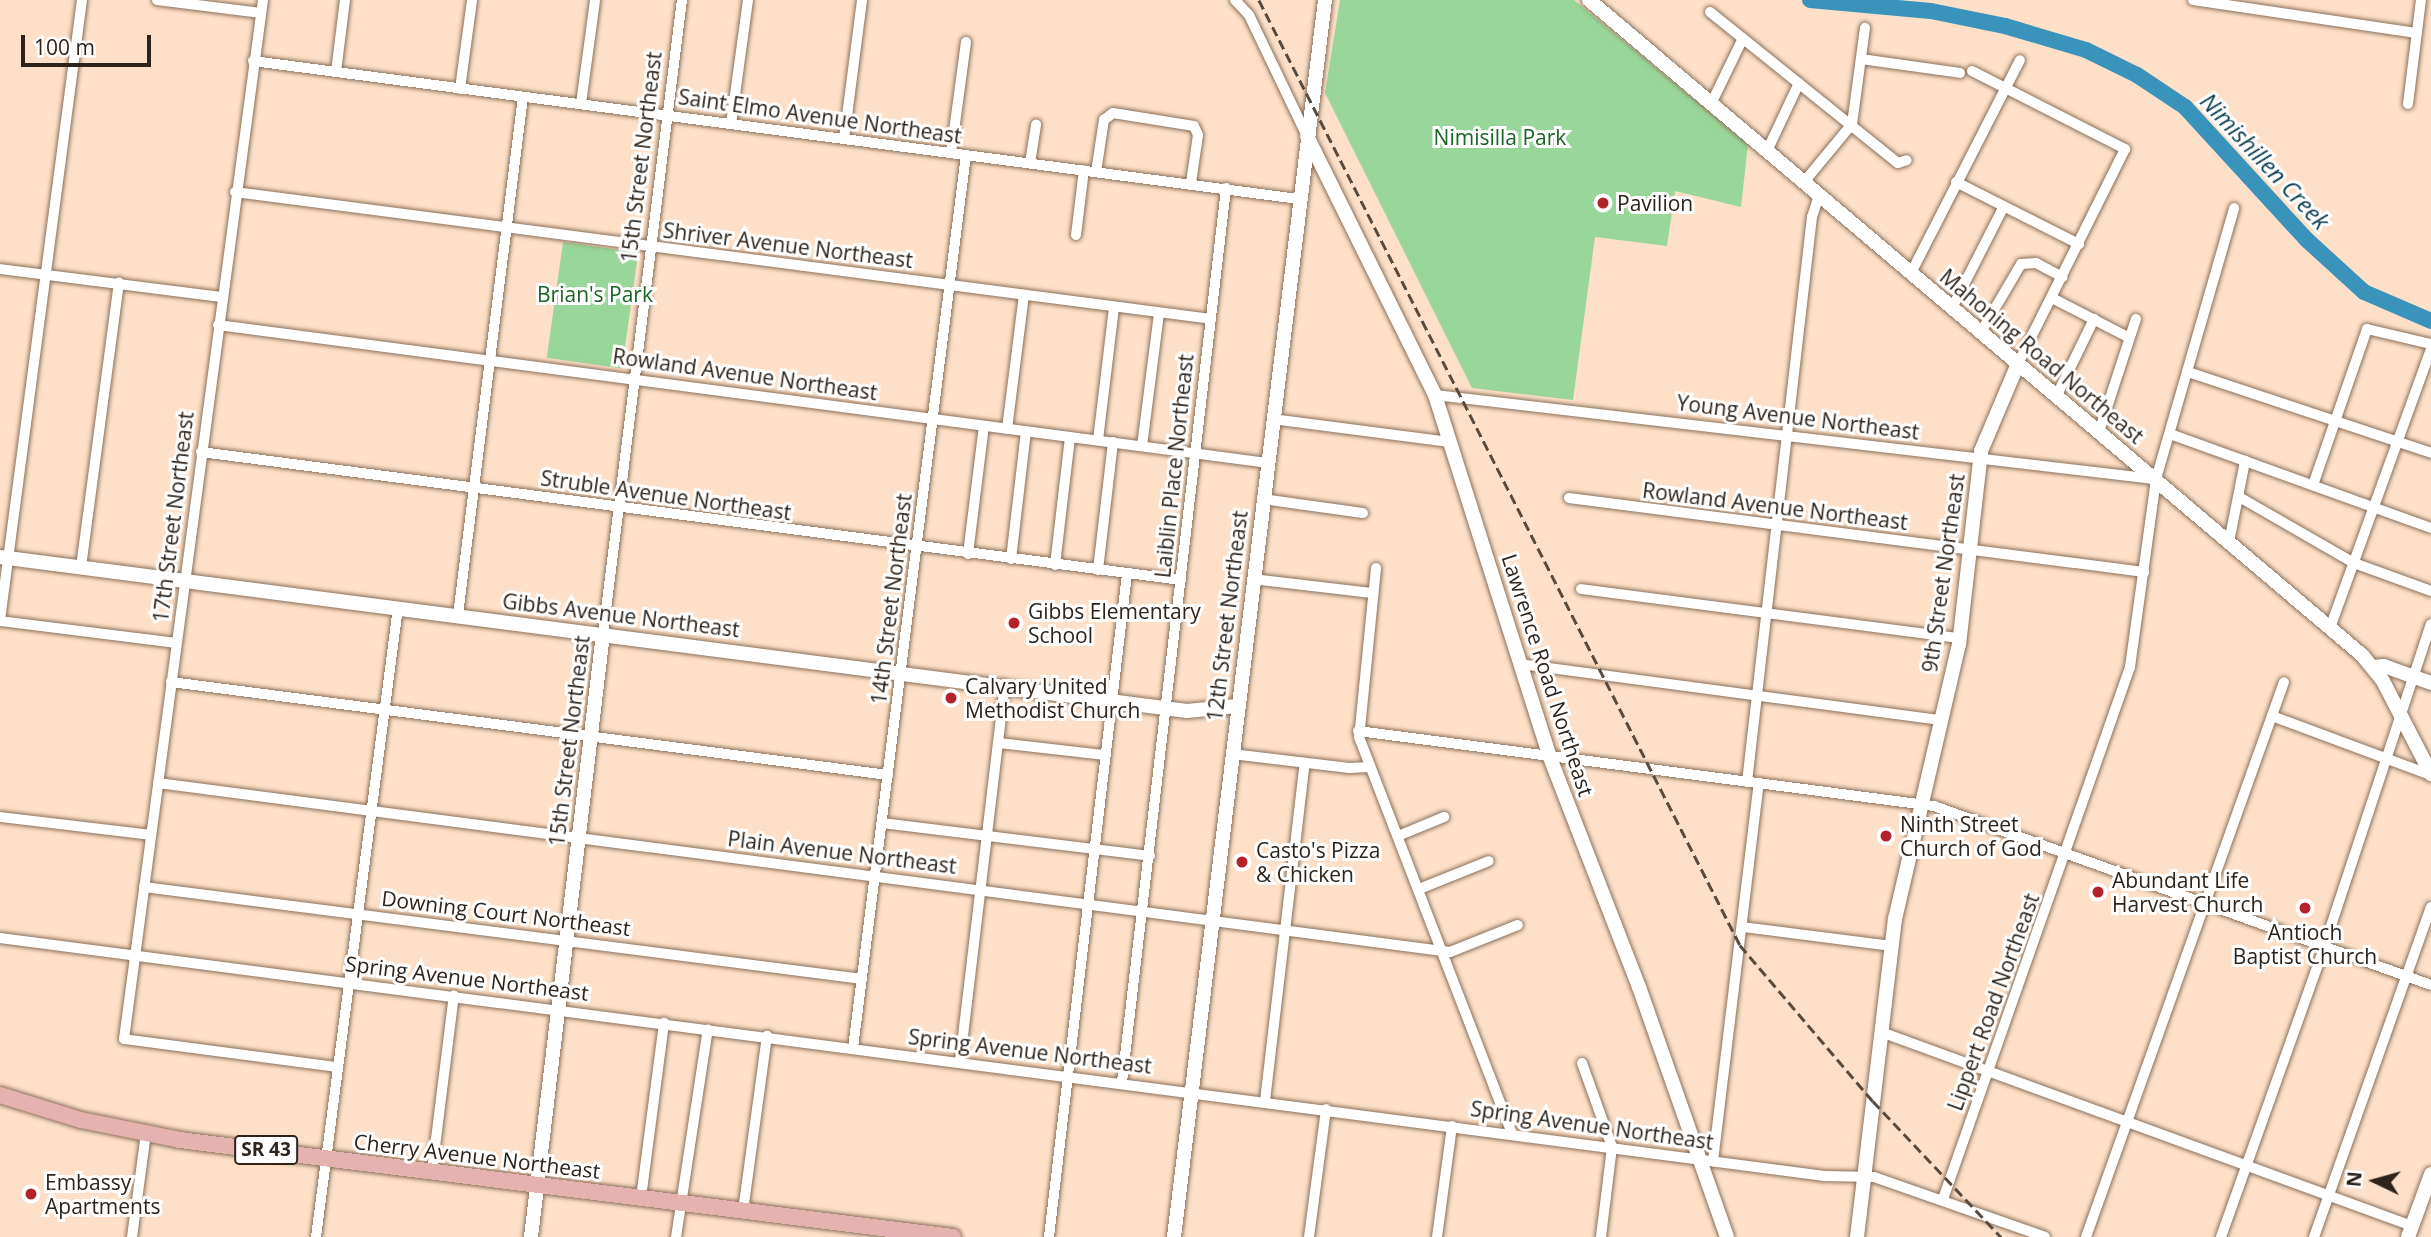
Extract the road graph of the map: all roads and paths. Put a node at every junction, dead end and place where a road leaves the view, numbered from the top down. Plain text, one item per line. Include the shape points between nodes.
1 (82, 0) edge
2 (157, 0) edge
3 (263, 0) edge
4 (345, 0) edge
5 (472, 0) edge
6 (595, 0) edge
7 (682, 0) edge
8 (748, 0) edge
9 (862, 0) edge
10 (1235, 0) edge
11 (1325, 0) edge
12 (1588, 0) edge
13 (2193, 0) edge
14 (2421, 0) edge
15 (172, 1) edge
16 (1710, 12) dead end
17 (261, 13) junction
18 (1865, 28) dead end
19 (2417, 33) junction
20 (1743, 38) junction
21 (966, 42) dead end
22 (1861, 59) junction
23 (2021, 60) dead end
24 (253, 61) junction
25 (1972, 71) dead end
26 (337, 72) junction
27 (1960, 73) dead end
28 (1799, 83) junction
29 (460, 89) junction
30 (2005, 89) junction
31 (523, 97) junction
32 (1711, 103) junction
33 (581, 104) junction
34 (2408, 104) dead end
35 (667, 116) junction
36 (731, 124) junction
37 (1036, 124) dead end
38 (1852, 124) junction
39 (1307, 136) junction
40 (844, 139) junction
41 (1767, 151) junction
42 (951, 153) junction
43 (966, 155) junction
44 (1908, 160) dead end
45 (1030, 163) junction
46 (1084, 170) junction
47 (1096, 172) junction
48 (1956, 182) junction
49 (1191, 183) junction
50 (1804, 183) junction
51 (1226, 188) junction
52 (235, 192) junction
53 (1819, 195) junction
54 (1298, 199) junction
55 (2004, 206) junction
56 (2234, 208) dead end
57 (508, 227) junction
58 (1076, 235) dead end
59 (2079, 244) junction
60 (651, 246) junction
61 (0, 269) edge
62 (1911, 273) junction
63 (46, 274) junction
64 (2062, 277) junction
65 (119, 283) junction
66 (950, 285) junction
67 (1024, 295) junction
68 (222, 297) junction
69 (2052, 298) junction
70 (1114, 307) junction
71 (1952, 308) junction
72 (1158, 313) junction
73 (2094, 319) junction
74 (1210, 320) junction
75 (2136, 320) dead end
76 (218, 325) junction
77 (1981, 332) junction
78 (2127, 337) junction
79 (2431, 346) edge
80 (491, 361) junction
81 (2018, 364) junction
82 (2188, 372) junction
83 (634, 380) junction
84 (1435, 395) junction
85 (2056, 397) junction
86 (1272, 419) junction
87 (2336, 419) junction
88 (932, 420) junction
89 (984, 426) junction
90 (1007, 429) junction
91 (1027, 432) junction
92 (2099, 432) junction
93 (2170, 434) junction
94 (1788, 435) junction
95 (1070, 437) junction
96 (1098, 440) junction
97 (2397, 441) junction
98 (1113, 442) junction
99 (1450, 442) junction
100 (1142, 446) junction
101 (201, 452) junction
102 (2431, 453) edge
103 (1194, 454) junction
104 (1980, 458) junction
105 (2245, 461) junction
106 (1266, 463) junction
107 (2156, 480) junction
108 (2313, 485) junction
109 (475, 489) junction
110 (1569, 498) dead end
111 (2241, 498) junction
112 (1262, 499) junction
113 (2374, 507) junction
114 (618, 508) junction
115 (1363, 513) dead end
116 (1779, 527) junction
117 (2431, 528) edge
118 (2229, 542) junction
119 (917, 547) junction
120 (1969, 551) junction
121 (968, 554) junction
122 (4, 558) edge
123 (1011, 559) junction
124 (2354, 563) junction
125 (1055, 565) junction
126 (81, 567) junction
127 (1376, 568) dead end
128 (1098, 570) junction
129 (2144, 572) junction
130 (1127, 574) junction
131 (1253, 579) junction
132 (184, 580) junction
133 (1181, 580) junction
134 (1581, 589) dead end
135 (2431, 591) edge
136 (1373, 593) junction
137 (398, 607) junction
138 (1768, 614) junction
139 (458, 615) junction
140 (0, 621) edge
141 (2431, 624) edge
142 (2330, 628) junction
143 (603, 634) junction
144 (1960, 638) junction
145 (176, 643) junction
146 (1520, 664) junction
147 (2374, 667) junction
148 (901, 672) junction
149 (2413, 676) junction
150 (171, 682) junction
151 (2284, 682) dead end
152 (2431, 683) edge
153 (1005, 685) junction
154 (1757, 695) junction
155 (1112, 699) junction
156 (1237, 706) junction
157 (1164, 708) junction
158 (385, 710) junction
159 (2400, 714) junction
160 (2272, 716) junction
161 (1941, 720) junction
162 (1358, 730) junction
163 (590, 736) junction
164 (999, 743) junction
165 (1232, 754) junction
166 (1105, 755) junction
167 (1549, 755) junction
168 (2386, 757) junction
169 (1305, 763) junction
170 (1370, 766) junction
171 (2431, 774) edge
172 (888, 775) junction
173 (1747, 782) junction
174 (158, 783) junction
175 (1759, 783) junction
176 (1921, 804) junction
177 (372, 811) junction
178 (0, 817) edge
179 (1444, 817) dead end
180 (882, 823) junction
181 (151, 835) junction
182 (988, 835) junction
183 (1398, 836) junction
184 (578, 838) junction
185 (1094, 849) junction
186 (2066, 854) junction
187 (1150, 856) junction
188 (1489, 860) dead end
189 (875, 876) junction
190 (144, 887) junction
191 (981, 889) junction
192 (1419, 889) junction
193 (1087, 903) junction
194 (2205, 904) junction
195 (2431, 907) edge
196 (1143, 910) junction
197 (358, 914) junction
198 (1212, 920) junction
199 (1518, 925) dead end
200 (1743, 927) junction
201 (1285, 929) junction
202 (0, 938) edge
203 (566, 940) junction
204 (1891, 946) junction
205 (2324, 947) junction
206 (1442, 951) junction
207 (135, 954) junction
208 (2407, 976) junction
209 (862, 979) junction
210 (349, 982) junction
211 (2431, 985) edge
212 (454, 995) junction
213 (558, 1009) junction
214 (664, 1023) junction
215 (708, 1029) junction
216 (1881, 1032) junction
217 (767, 1036) junction
218 (853, 1048) junction
219 (960, 1062) junction
220 (1582, 1063) dead end
221 (338, 1066) junction
222 (1990, 1071) junction
223 (1068, 1075) junction
224 (1122, 1082) junction
225 (1191, 1091) junction
226 (0, 1096) edge
227 (1265, 1101) junction
228 (1326, 1109) junction
229 (2127, 1121) junction
230 (1452, 1126) junction
231 (1512, 1133) junction
232 (145, 1134) junction
233 (1612, 1147) junction
234 (326, 1158) junction
235 (1707, 1160) junction
236 (2246, 1166) junction
237 (432, 1171) junction
238 (2431, 1174) edge
239 (1864, 1177) junction
240 (536, 1185) junction
241 (2329, 1196) junction
242 (641, 1198) junction
243 (1943, 1199) junction
244 (682, 1203) junction
245 (743, 1211) junction
246 (2410, 1232) edge
247 (132, 1237) edge
248 (316, 1237) edge
249 (531, 1237) edge
250 (676, 1237) edge
251 (953, 1237) edge
252 (1049, 1237) edge
253 (1174, 1237) edge
254 (1309, 1237) edge
255 (1437, 1237) edge
256 (1601, 1237) edge
257 (1727, 1237) edge
258 (1857, 1237) edge
259 (2045, 1237) edge
260 (2086, 1237) edge
261 (2221, 1237) edge
262 (2314, 1237) edge

1 - 63 street
2 - 15 street
3 - 17 street, 17th Street Northeast
4 - 26 street
5 - 29 street
6 - 33 street
7 - 35 street, 15th Street Northeast
8 - 36 street
9 - 40 street
10 - 39 street via 1249,15
11 - 39 street, 12th Street Northeast
12 - 32 street, Mahoning Road Northeast
13 - 19 street
14 - 19 street
15 - 17 street
16 - 20 street
17 - 24 street, 17th Street Northeast
18 - 22 street
19 - 34 street
20 - 28 street
20 - 32 street
21 - 42 street
22 - 27 street
22 - 38 street
23 - 30 street
24 - 26 street, Saint Elmo Avenue Northeast
24 - 52 street, 17th Street Northeast
25 - 30 street
26 - 29 street, Saint Elmo Avenue Northeast
28 - 38 street
28 - 41 street
29 - 31 street, Saint Elmo Avenue Northeast
30 - 48 street
30 - 59 street, 9th Street Northeast via 2124,149
31 - 33 street, Saint Elmo Avenue Northeast
31 - 57 street
32 - 41 street, Mahoning Road Northeast
33 - 35 street, Saint Elmo Avenue Northeast
35 - 36 street, Saint Elmo Avenue Northeast
35 - 60 street, 15th Street Northeast
36 - 40 street, Saint Elmo Avenue Northeast
37 - 45 street
38 - 44 street via 1898,163
38 - 50 street
39 - 54 street, 12th Street Northeast
39 - 84 street, Lawrence Road Northeast
40 - 42 street, Saint Elmo Avenue Northeast
41 - 50 street, Mahoning Road Northeast
42 - 43 street, Saint Elmo Avenue Northeast
43 - 45 street, Saint Elmo Avenue Northeast
43 - 66 street, 14th Street Northeast
45 - 46 street, Saint Elmo Avenue Northeast
46 - 47 street, Saint Elmo Avenue Northeast
46 - 58 street
47 - 49 street, Saint Elmo Avenue Northeast
47 - 49 street via 1107,115 1196,127
48 - 55 street
48 - 62 street
49 - 51 street, Saint Elmo Avenue Northeast
50 - 53 street, Mahoning Road Northeast
51 - 54 street, Saint Elmo Avenue Northeast
51 - 74 street, Laiblin Place Northeast
52 - 57 street, Shriver Avenue Northeast
52 - 68 street, 17th Street Northeast
53 - 62 street, Mahoning Road Northeast
53 - 94 street via 1812,217
54 - 86 street, 12th Street Northeast
55 - 59 street
55 - 71 street
56 - 82 street, Lippert Road Northeast
57 - 60 street, Shriver Avenue Northeast
57 - 80 street
59 - 64 street, 9th Street Northeast
60 - 66 street, Shriver Avenue Northeast
60 - 83 street, 15th Street Northeast
61 - 63 street
62 - 71 street, Mahoning Road Northeast
63 - 65 street
63 - 122 street
64 - 69 street, 9th Street Northeast
64 - 77 street via 2036,264 2021,264
65 - 68 street
65 - 126 street
66 - 67 street, Shriver Avenue Northeast
66 - 88 street, 14th Street Northeast
67 - 70 street, Shriver Avenue Northeast
67 - 90 street
68 - 76 street, 17th Street Northeast
69 - 73 street
69 - 81 street, 9th Street Northeast
70 - 72 street, Shriver Avenue Northeast
70 - 96 street
71 - 77 street, Mahoning Road Northeast
72 - 74 street, Shriver Avenue Northeast
72 - 100 street
73 - 78 street
73 - 85 street
74 - 103 street, Laiblin Place Northeast
75 - 78 street
76 - 80 street, Rowland Avenue Northeast
76 - 101 street, 17th Street Northeast
77 - 81 street, Mahoning Road Northeast
78 - 92 street via 2125,360
79 - 87 street via 2367,329
79 - 97 street
80 - 83 street, Rowland Avenue Northeast
80 - 109 street
81 - 85 street, Mahoning Road Northeast
81 - 104 street, 9th Street Northeast via 1987,428
82 - 87 street
82 - 93 street, Lippert Road Northeast
83 - 88 street, Rowland Avenue Northeast
83 - 114 street, 15th Street Northeast
84 - 94 street, Young Avenue Northeast
84 - 99 street, Lawrence Road Northeast
85 - 92 street, Mahoning Road Northeast
86 - 99 street
86 - 106 street, 12th Street Northeast
87 - 97 street
87 - 108 street
88 - 89 street, Rowland Avenue Northeast
88 - 119 street, 14th Street Northeast
89 - 90 street, Rowland Avenue Northeast
89 - 121 street
90 - 91 street, Rowland Avenue Northeast
91 - 95 street, Rowland Avenue Northeast
91 - 123 street
92 - 107 street, Mahoning Road Northeast
93 - 105 street
93 - 107 street, Lippert Road Northeast
94 - 104 street, Young Avenue Northeast
94 - 116 street
95 - 96 street, Rowland Avenue Northeast
95 - 125 street
96 - 98 street, Rowland Avenue Northeast
97 - 102 street
97 - 113 street
98 - 100 street, Rowland Avenue Northeast
98 - 128 street
99 - 146 street, Lawrence Road Northeast
100 - 103 street, Rowland Avenue Northeast
101 - 109 street, Struble Avenue Northeast
101 - 132 street, 17th Street Northeast
103 - 106 street, Rowland Avenue Northeast
103 - 133 street, Laiblin Place Northeast
104 - 107 street, Young Avenue Northeast
104 - 120 street, 9th Street Northeast
105 - 108 street
105 - 111 street
106 - 112 street, 12th Street Northeast
107 - 118 street, Mahoning Road Northeast
107 - 129 street, Lippert Road Northeast
108 - 113 street
109 - 114 street, Struble Avenue Northeast
109 - 139 street
110 - 116 street, Rowland Avenue Northeast
111 - 118 street
111 - 124 street
112 - 115 street
112 - 131 street, 12th Street Northeast
113 - 117 street
113 - 124 street
114 - 119 street, Struble Avenue Northeast
114 - 143 street, 15th Street Northeast
116 - 120 street, Rowland Avenue Northeast
116 - 138 street
118 - 142 street, Mahoning Road Northeast
119 - 121 street, Struble Avenue Northeast
119 - 148 street, 14th Street Northeast
120 - 129 street, Rowland Avenue Northeast
120 - 144 street, 9th Street Northeast
121 - 123 street, Struble Avenue Northeast
122 - 126 street, Gibbs Avenue Northeast
122 - 140 street
123 - 125 street, Struble Avenue Northeast
124 - 135 street
124 - 142 street
125 - 128 street, Struble Avenue Northeast
126 - 132 street, Gibbs Avenue Northeast
127 - 136 street
128 - 130 street, Struble Avenue Northeast
129 - 186 street, Lippert Road Northeast via 2130,667
130 - 133 street, Struble Avenue Northeast
130 - 155 street
131 - 136 street
131 - 156 street, 12th Street Northeast
132 - 137 street, Gibbs Avenue Northeast
132 - 145 street, 17th Street Northeast
133 - 157 street, Laiblin Place Northeast
134 - 138 street
136 - 162 street
137 - 139 street, Gibbs Avenue Northeast
137 - 158 street
138 - 144 street
138 - 154 street
139 - 143 street, Gibbs Avenue Northeast
140 - 145 street
141 - 149 street
142 - 147 street, Mahoning Road Northeast
143 - 148 street, Gibbs Avenue Northeast
143 - 163 street, 15th Street Northeast
144 - 161 street, 9th Street Northeast
145 - 150 street, 17th Street Northeast
146 - 154 street
146 - 167 street, Lawrence Road Northeast
147 - 149 street
147 - 159 street, Mahoning Road Northeast
148 - 153 street, Gibbs Avenue Northeast
148 - 172 street, 14th Street Northeast
149 - 152 street
149 - 159 street
150 - 158 street
150 - 174 street, 17th Street Northeast
151 - 160 street
153 - 155 street, Gibbs Avenue Northeast
153 - 164 street
154 - 161 street
154 - 173 street
155 - 157 street, Gibbs Avenue Northeast
155 - 166 street
156 - 157 street, Gibbs Avenue Northeast via 1187,711
156 - 165 street, 12th Street Northeast
157 - 187 street, Laiblin Place Northeast
158 - 163 street
158 - 177 street
159 - 168 street
159 - 171 street, Mahoning Road Northeast
160 - 168 street
160 - 194 street
161 - 176 street, 9th Street Northeast
162 - 167 street
162 - 170 street
163 - 172 street
163 - 184 street, 15th Street Northeast
164 - 166 street
164 - 182 street
165 - 169 street
165 - 198 street, 12th Street Northeast
166 - 185 street
167 - 173 street
167 - 235 street, Lawrence Road Northeast
168 - 171 street
168 - 205 street
169 - 170 street
169 - 201 street
170 - 183 street
172 - 180 street, 14th Street Northeast
173 - 175 street
174 - 177 street, Plain Avenue Northeast
174 - 181 street, 17th Street Northeast
175 - 176 street
175 - 200 street
176 - 186 street
176 - 204 street, 9th Street Northeast
177 - 184 street, Plain Avenue Northeast
177 - 197 street
178 - 181 street
179 - 183 street
180 - 182 street
180 - 189 street, 14th Street Northeast
181 - 190 street, 17th Street Northeast
182 - 185 street
182 - 191 street
183 - 192 street
184 - 189 street, Plain Avenue Northeast
184 - 203 street, 15th Street Northeast
185 - 187 street
185 - 193 street
186 - 194 street
186 - 222 street, Lippert Road Northeast
187 - 196 street, Laiblin Place Northeast
188 - 192 street
189 - 191 street, Plain Avenue Northeast
189 - 209 street, 14th Street Northeast
190 - 197 street, Downing Court Northeast
190 - 207 street, 17th Street Northeast
191 - 193 street, Plain Avenue Northeast
191 - 219 street
192 - 206 street
193 - 196 street, Plain Avenue Northeast
193 - 223 street
194 - 205 street
194 - 229 street
195 - 208 street
196 - 198 street, Plain Avenue Northeast
196 - 224 street, Laiblin Place Northeast
197 - 203 street, Downing Court Northeast
197 - 210 street
198 - 201 street, Plain Avenue Northeast
198 - 225 street, 12th Street Northeast
199 - 206 street, Plain Avenue Northeast via 1450,953
200 - 204 street
200 - 235 street
201 - 206 street, Plain Avenue Northeast
201 - 227 street
202 - 207 street, Spring Avenue Northeast
203 - 209 street, Downing Court Northeast
203 - 213 street, 15th Street Northeast
204 - 216 street, 9th Street Northeast
205 - 208 street
205 - 236 street
206 - 231 street
207 - 210 street, Spring Avenue Northeast
207 - 221 street, 17th Street Northeast via 124,1039
208 - 211 street
208 - 241 street
209 - 218 street, 14th Street Northeast
210 - 212 street, Spring Avenue Northeast
210 - 221 street
212 - 213 street, Spring Avenue Northeast
212 - 237 street
213 - 214 street, Spring Avenue Northeast
213 - 240 street, 15th Street Northeast
214 - 215 street, Spring Avenue Northeast
214 - 242 street
215 - 217 street, Spring Avenue Northeast
215 - 244 street
216 - 222 street
216 - 239 street, 9th Street Northeast
217 - 218 street, Spring Avenue Northeast
217 - 245 street
218 - 219 street, Spring Avenue Northeast
219 - 223 street, Spring Avenue Northeast
220 - 233 street
221 - 234 street
222 - 229 street
222 - 243 street, Lippert Road Northeast
223 - 224 street, Spring Avenue Northeast
223 - 252 street
224 - 225 street, Spring Avenue Northeast
225 - 227 street, Spring Avenue Northeast
225 - 253 street, 12th Street Northeast
226 - 232 main road, Cherry Avenue Northeast / SR 43
227 - 228 street, Spring Avenue Northeast
228 - 230 street, Spring Avenue Northeast
228 - 254 street
229 - 236 street
229 - 260 street
230 - 231 street, Spring Avenue Northeast
230 - 255 street
231 - 233 street, Spring Avenue Northeast
232 - 234 main road, Cherry Avenue Northeast / SR 43
232 - 247 street
233 - 235 street, Spring Avenue Northeast
233 - 256 street
234 - 237 main road, Cherry Avenue Northeast / SR 43
234 - 248 street
235 - 239 street, Spring Avenue Northeast
235 - 257 street, Lawrence Road Northeast
236 - 241 street
236 - 261 street
237 - 240 main road, Cherry Avenue Northeast / SR 43
238 - 246 street
239 - 243 street, Spring Avenue Northeast
239 - 258 street, 9th Street Northeast
240 - 242 main road, Cherry Avenue Northeast / SR 43
240 - 249 street, 15th Street Northeast
241 - 246 street
241 - 262 street
242 - 244 main road, Cherry Avenue Northeast / SR 43
243 - 259 street, Spring Avenue Northeast
244 - 245 main road, Cherry Avenue Northeast / SR 43
244 - 250 street
245 - 251 main road, Cherry Avenue Northeast / SR 43

